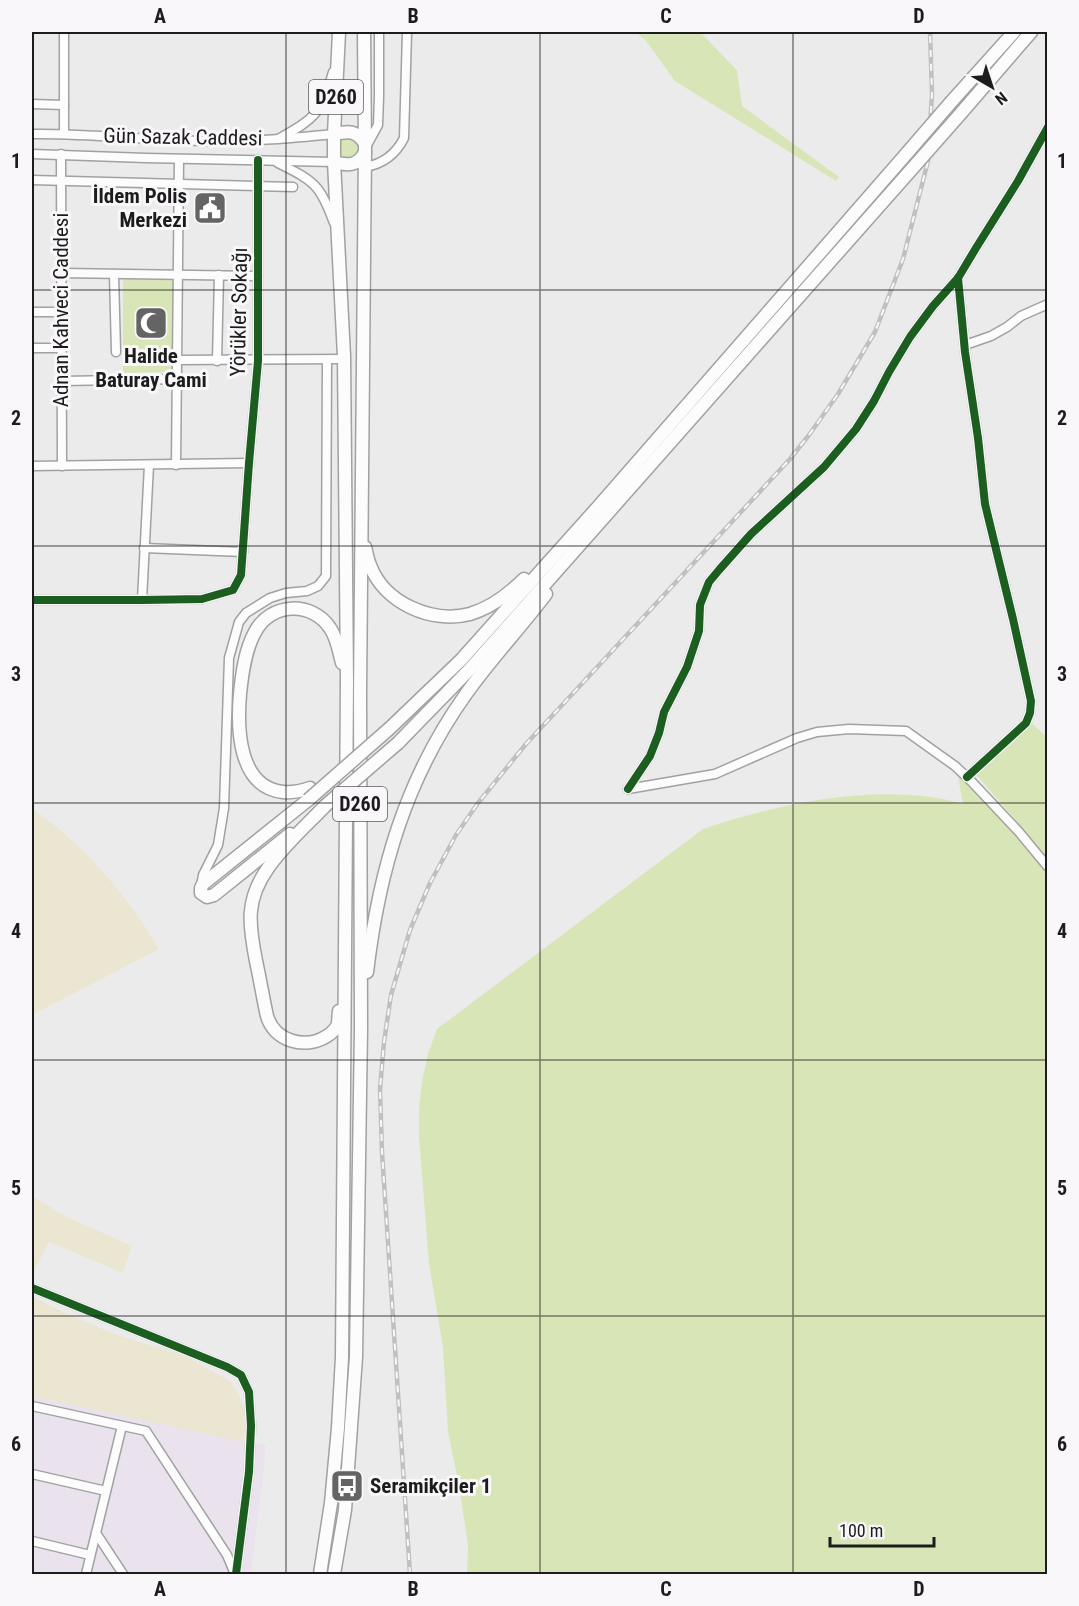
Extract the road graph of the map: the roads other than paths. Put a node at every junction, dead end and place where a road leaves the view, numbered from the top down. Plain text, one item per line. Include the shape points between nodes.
1 (64, 32) edge
2 (339, 32) edge
3 (364, 32) edge
4 (379, 32) edge
5 (407, 32) edge
6 (1014, 32) edge
7 (1031, 32) edge
8 (338, 57) junction
9 (32, 105) edge
10 (64, 105) junction
11 (1047, 127) edge
12 (32, 134) edge
13 (64, 134) junction
14 (334, 134) junction
15 (277, 139) junction
16 (365, 148) junction
17 (32, 154) edge
18 (61, 154) junction
19 (179, 159) junction
20 (258, 160) junction
21 (275, 162) junction
22 (334, 162) junction
23 (365, 167) junction
24 (32, 180) edge
25 (61, 182) junction
26 (179, 184) junction
27 (258, 186) junction
28 (293, 187) dead end
29 (338, 237) junction
30 (62, 273) junction
31 (114, 274) junction
32 (178, 275) junction
33 (219, 275) junction
34 (258, 276) junction
35 (958, 278) junction
36 (1047, 304) edge
37 (32, 312) edge
38 (62, 312) junction
39 (965, 345) junction
40 (32, 348) edge
41 (62, 348) junction
42 (116, 352) dead end
43 (344, 359) junction
44 (177, 360) junction
45 (327, 360) junction
46 (217, 361) junction
47 (258, 361) junction
48 (177, 379) junction
49 (62, 381) junction
50 (249, 463) junction
51 (149, 465) junction
52 (176, 465) junction
53 (32, 466) edge
54 (62, 466) junction
55 (603, 510) junction
56 (361, 528) junction
57 (144, 548) junction
58 (243, 552) junction
59 (32, 600) edge
60 (142, 600) junction
61 (347, 682) junction
62 (967, 777) junction
63 (309, 794) junction
64 (325, 806) junction
65 (1047, 867) edge
66 (201, 886) junction
67 (345, 969) junction
68 (361, 1029) junction
69 (32, 1288) edge
70 (32, 1406) edge
71 (122, 1426) junction
72 (32, 1474) edge
73 (106, 1491) junction
74 (96, 1533) junction
75 (32, 1541) edge
76 (90, 1555) junction
77 (86, 1575) edge
78 (123, 1575) edge
79 (236, 1575) edge
80 (320, 1575) edge
81 (334, 1575) edge

1 - 10 street
2 - 8 highway, D260
3 - 16 highway, D260
4 - 16 street via 378,125
5 - 23 street via 404,138 385,160
6 - 55 highway, bridge
7 - 55 highway, bridge
8 - 14 highway, D260
8 - 15 street via 327,95 318,110 304,124
9 - 10 street
10 - 13 street
11 - 35 street
12 - 13 street, Gün Sazak Caddesi
13 - 15 street, Gün Sazak Caddesi via 186,141
14 - 15 street, Gün Sazak Caddesi
14 - 16 highway via 354,132
14 - 22 highway, D260
16 - 22 highway via 354,164
16 - 23 highway, D260
17 - 18 street, Gün Sazak Caddesi
18 - 19 street, Gün Sazak Caddesi
18 - 25 street, Adnan Kahveci Caddesi
19 - 20 street, Gün Sazak Caddesi
19 - 26 street
20 - 21 street, Gün Sazak Caddesi
20 - 27 street, Yörükler Sokağı
21 - 22 street, Gün Sazak Caddesi
21 - 29 street via 316,187 326,200
22 - 29 highway, D260
23 - 56 highway, D260
24 - 25 street
25 - 26 street
25 - 30 street, Adnan Kahveci Caddesi
26 - 27 street
26 - 32 street
27 - 28 street
27 - 34 street, Yörükler Sokağı
29 - 43 highway, D260
30 - 31 street
30 - 38 street, Adnan Kahveci Caddesi
31 - 32 street
31 - 42 street
32 - 33 street
32 - 44 street
33 - 34 street
33 - 46 street
34 - 47 street, Yörükler Sokağı
35 - 39 street
35 - 62 street via 910,337 846,442 751,534 710,582 700,605 699,631 687,667 664,712 650,756 628,789 715,774 797,738 838,729 906,731
36 - 39 street via 992,336
37 - 38 street
38 - 41 street, Adnan Kahveci Caddesi
39 - 62 street via 985,504 1031,701 1026,723
40 - 41 street
41 - 49 street, Adnan Kahveci Caddesi
43 - 45 street
43 - 61 highway, D260
44 - 46 street
44 - 48 street
45 - 47 street
45 - 66 street via 326,576 307,591 270,598 239,622 229,658 224,808 218,845
46 - 47 street
47 - 50 street, Yörükler Sokağı
48 - 49 street
48 - 52 street
49 - 54 street, Adnan Kahveci Caddesi
50 - 52 street
50 - 58 street, Yörükler Sokağı
51 - 52 street
51 - 54 street
51 - 57 street
53 - 54 street
55 - 56 highway via 512,590 483,609 456,616 419,611 392,594 370,565
55 - 63 highway, bridge via 461,660 390,728
55 - 64 highway, bridge via 470,669 398,743
55 - 68 highway via 534,609 466,693 419,772 398,826 382,884
56 - 68 highway, D260
57 - 58 street
57 - 60 street
58 - 60 street, Yörükler Sokağı via 241,575 233,590 202,599
59 - 60 street
61 - 63 highway via 335,637 317,615 303,609 286,609 266,619 256,630 247,654 240,698 245,760 254,776 270,788
61 - 67 highway, D260
62 - 65 street
63 - 66 highway
64 - 66 highway via 214,895 202,895
64 - 67 highway via 268,867 252,905 250,929 273,1029 300,1043 314,1042 329,1034 337,1026
67 - 80 highway, D260 via 342,1358 331,1503
68 - 81 highway, D260 via 356,1358 345,1510
69 - 79 street via 241,1375 249,1392 251,1426
70 - 71 street
71 - 73 street
71 - 79 street via 146,1431
72 - 73 street
73 - 74 street
74 - 76 street
74 - 78 street
75 - 76 street
76 - 77 street

